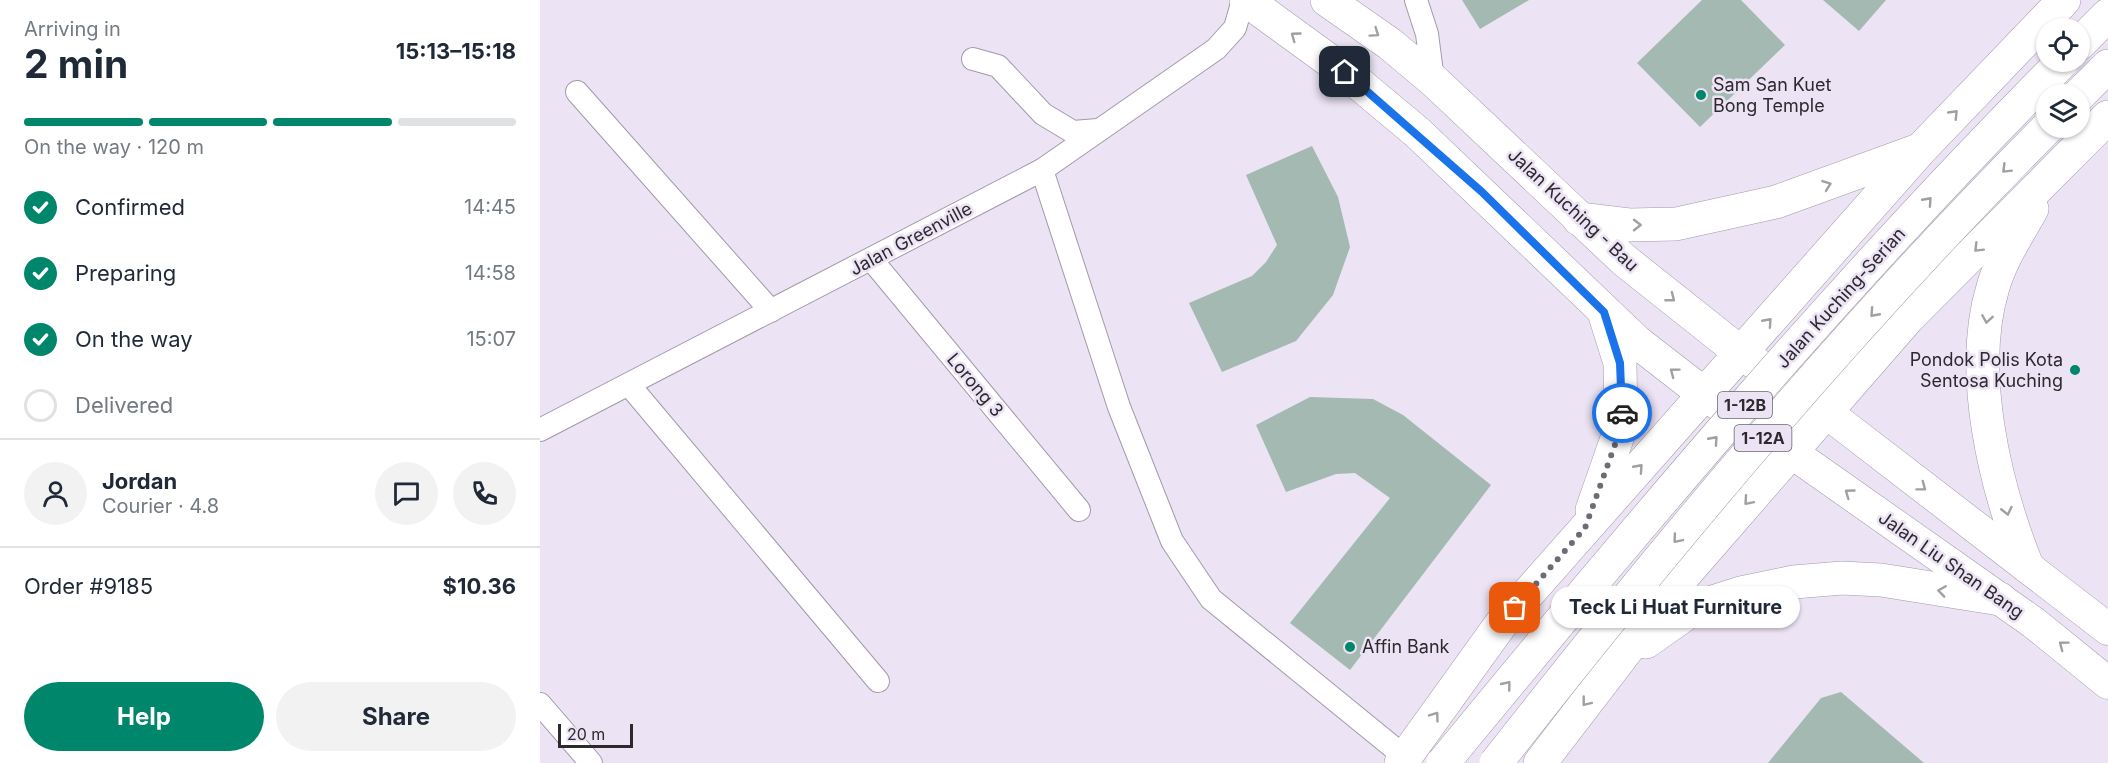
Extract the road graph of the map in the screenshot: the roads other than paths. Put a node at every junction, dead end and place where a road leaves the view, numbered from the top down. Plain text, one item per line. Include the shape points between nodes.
1 (1245, 0) edge
2 (1327, 0) edge
3 (1416, 0) edge
4 (2064, 0) edge
5 (2108, 15) edge
6 (2090, 33) edge
7 (973, 59) dead end
8 (2108, 66) edge
9 (2052, 72) edge
10 (1434, 80) junction
11 (2090, 84) edge
12 (577, 92) dead end
13 (2108, 117) edge
14 (1098, 130) junction
15 (2037, 138) edge
16 (1921, 149) junction
17 (1042, 170) junction
18 (2054, 171) junction
19 (1579, 219) junction
20 (871, 259) junction
21 (771, 311) junction
22 (1604, 312) junction
23 (1741, 353) junction
24 (630, 386) junction
25 (1704, 394) junction
26 (1826, 412) junction
27 (540, 430) edge
28 (1791, 452) junction
29 (1078, 510) dead end
30 (1585, 528) junction
31 (2026, 566) junction
32 (2000, 599) junction
33 (2108, 629) edge
34 (1609, 672) junction
35 (878, 681) dead end
36 (2108, 682) edge
37 (540, 704) edge
38 (1403, 760) edge
39 (591, 763) edge
40 (1443, 763) edge
41 (1496, 763) edge
42 (1540, 763) edge

1 - 14 street, Jalan Greenville via 1235,28 1216,49
22 -> 1 main road via 1410,126 1345,72
2 -> 10 main road, Jalan Kuching - Bau
3 - 10 street via 1427,34
16 -> 4 main road
5 - 6 main road
7 - 14 street via 998,66 1043,114 1073,132
8 - 11 main road
40 -> 9 main road, Jalan Kuching-Serian / 1-12B, bridge via 1685,472 1978,146
10 - 19 main road, Jalan Kuching - Bau
12 - 21 street
13 - 18 main road
14 - 17 street, Jalan Greenville
15 -> 41 main road, Jalan Kuching-Serian / 1-12A, bridge via 1774,425 1603,626
19 -> 16 main road via 1629,225 1676,224 1776,202
23 -> 16 main road
17 - 20 street, Jalan Greenville
17 - 38 street via 1119,407 1172,541 1211,598
18 -> 26 main road via 1908,318
18 -> 31 main road via 2004,259 1992,288 1985,331 1984,418 2010,524
19 -> 23 main road, Jalan Kuching - Bau
20 - 21 street, Jalan Greenville
20 - 29 street, Lorong 3
21 - 24 street, Jalan Greenville
25 -> 22 main road
22 - 30 main road via 1620,363 1621,428
23 - 25 main road
23 - 26 main road, Jalan Kuching - Bau
24 - 27 street, Jalan Greenville
24 - 35 street
25 - 28 main road
30 -> 25 main road
26 - 28 main road
26 -> 31 main road
32 -> 28 main road, Jalan Liu Shan Bang
28 -> 34 main road via 1685,574
38 -> 30 main road via 1501,624
31 - 33 main road
32 -> 34 main road via 1881,580 1794,582 1694,609 1659,631
36 -> 32 main road, Jalan Liu Shan Bang
34 -> 42 main road
37 - 39 street

